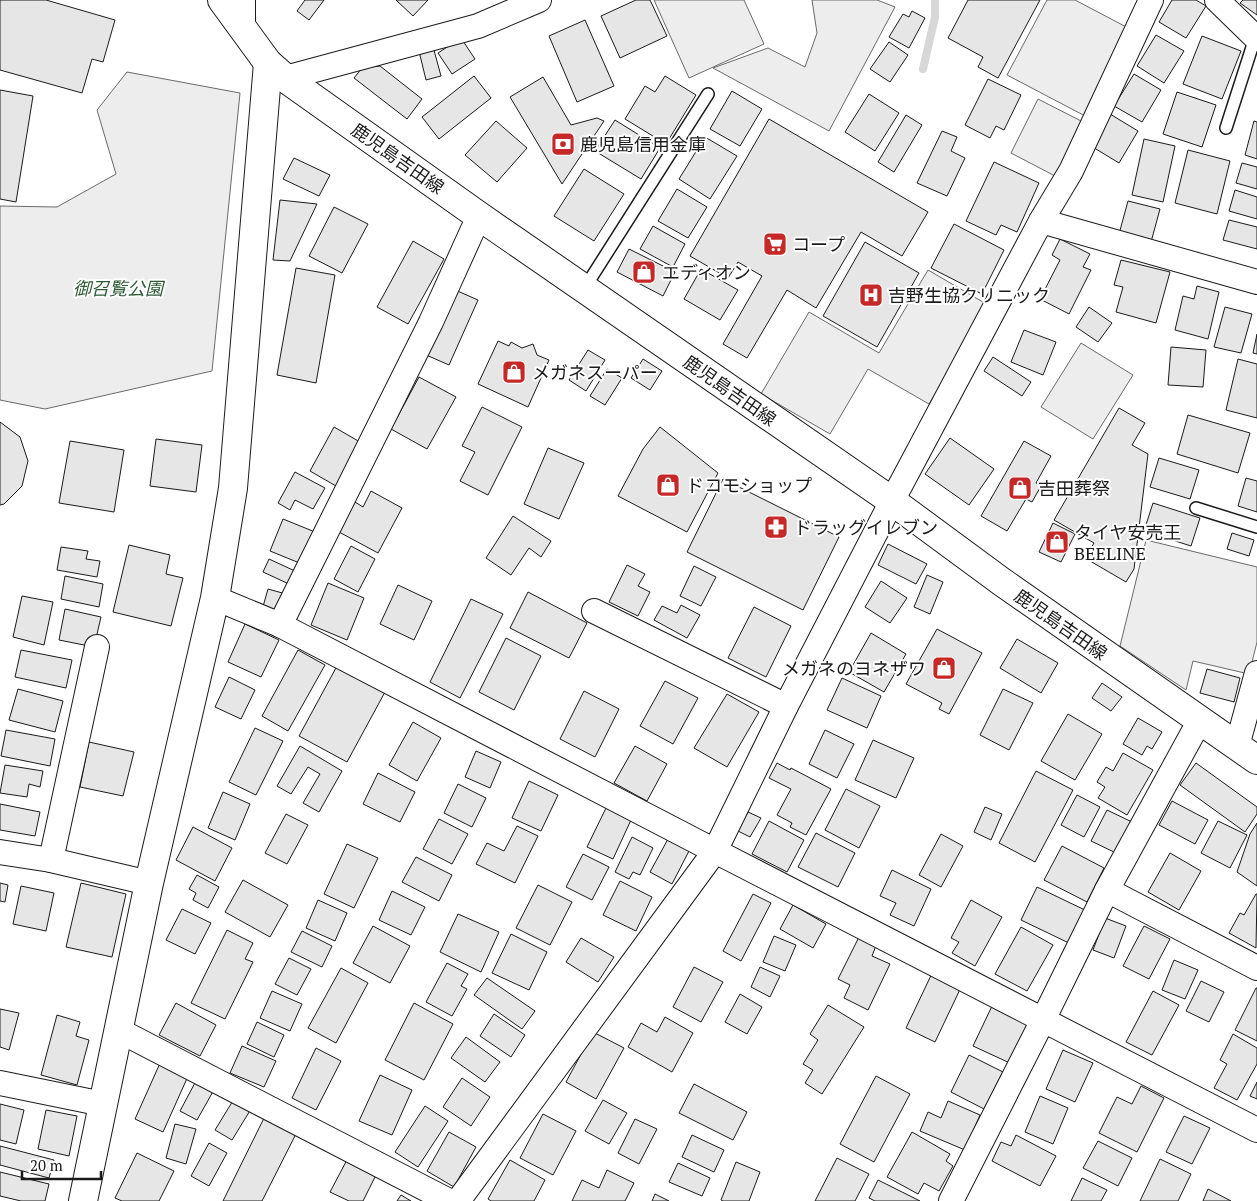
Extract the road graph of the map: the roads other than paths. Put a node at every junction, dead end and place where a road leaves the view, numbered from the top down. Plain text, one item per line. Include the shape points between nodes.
1 (222, 0) edge
2 (243, 0) edge
3 (539, 0) edge
4 (1151, 0) edge
5 (1217, 0) edge
6 (243, 28) junction
7 (1256, 38) edge
8 (276, 71) junction
9 (708, 94) dead end
10 (1226, 128) dead end
11 (479, 216) junction
12 (1041, 221) junction
13 (1257, 282) edge
14 (584, 289) junction
15 (892, 501) junction
16 (1196, 508) dead end
17 (1257, 528) edge
18 (215, 598) junction
19 (594, 611) dead end
20 (280, 625) junction
21 (97, 647) dead end
22 (1257, 673) edge
23 (786, 706) junction
24 (1200, 720) junction
25 (1247, 753) edge
26 (0, 852) edge
27 (715, 852) junction
28 (52, 860) junction
29 (149, 883) junction
30 (1107, 890) junction
31 (1257, 968) edge
32 (1043, 1020) junction
33 (118, 1030) junction
34 (0, 1083) edge
35 (103, 1104) junction
36 (1257, 1130) edge
37 (84, 1201) edge
38 (449, 1201) edge
39 (458, 1201) edge
40 (951, 1201) edge

1 - 6 main road, 鹿児島吉田線
2 - 6 street
3 - 8 street via 478,26
4 - 12 street via 1071,171
5 - 7 street
6 - 8 main road, 鹿児島吉田線
7 - 10 lane
8 - 11 main road, 鹿児島吉田線
8 - 18 main road via 233,488
9 - 14 lane
11 - 14 main road, 鹿児島吉田線
11 - 20 street via 431,322
12 - 13 street
12 - 15 street
14 - 15 main road, 鹿児島吉田線
15 - 23 street
15 - 24 main road, 鹿児島吉田線 via 1010,588
16 - 17 lane
18 - 20 street
18 - 29 main road
19 - 23 street
20 - 27 street
21 - 28 street
22 - 25 street
23 - 27 street
24 - 25 main road, 鹿児島吉田線
24 - 30 street
26 - 28 street
27 - 32 street
27 - 39 street
28 - 29 street
29 - 33 main road
30 - 31 street
30 - 32 street
32 - 36 street
32 - 40 street
33 - 35 main road
33 - 38 street
34 - 35 street
35 - 37 main road

